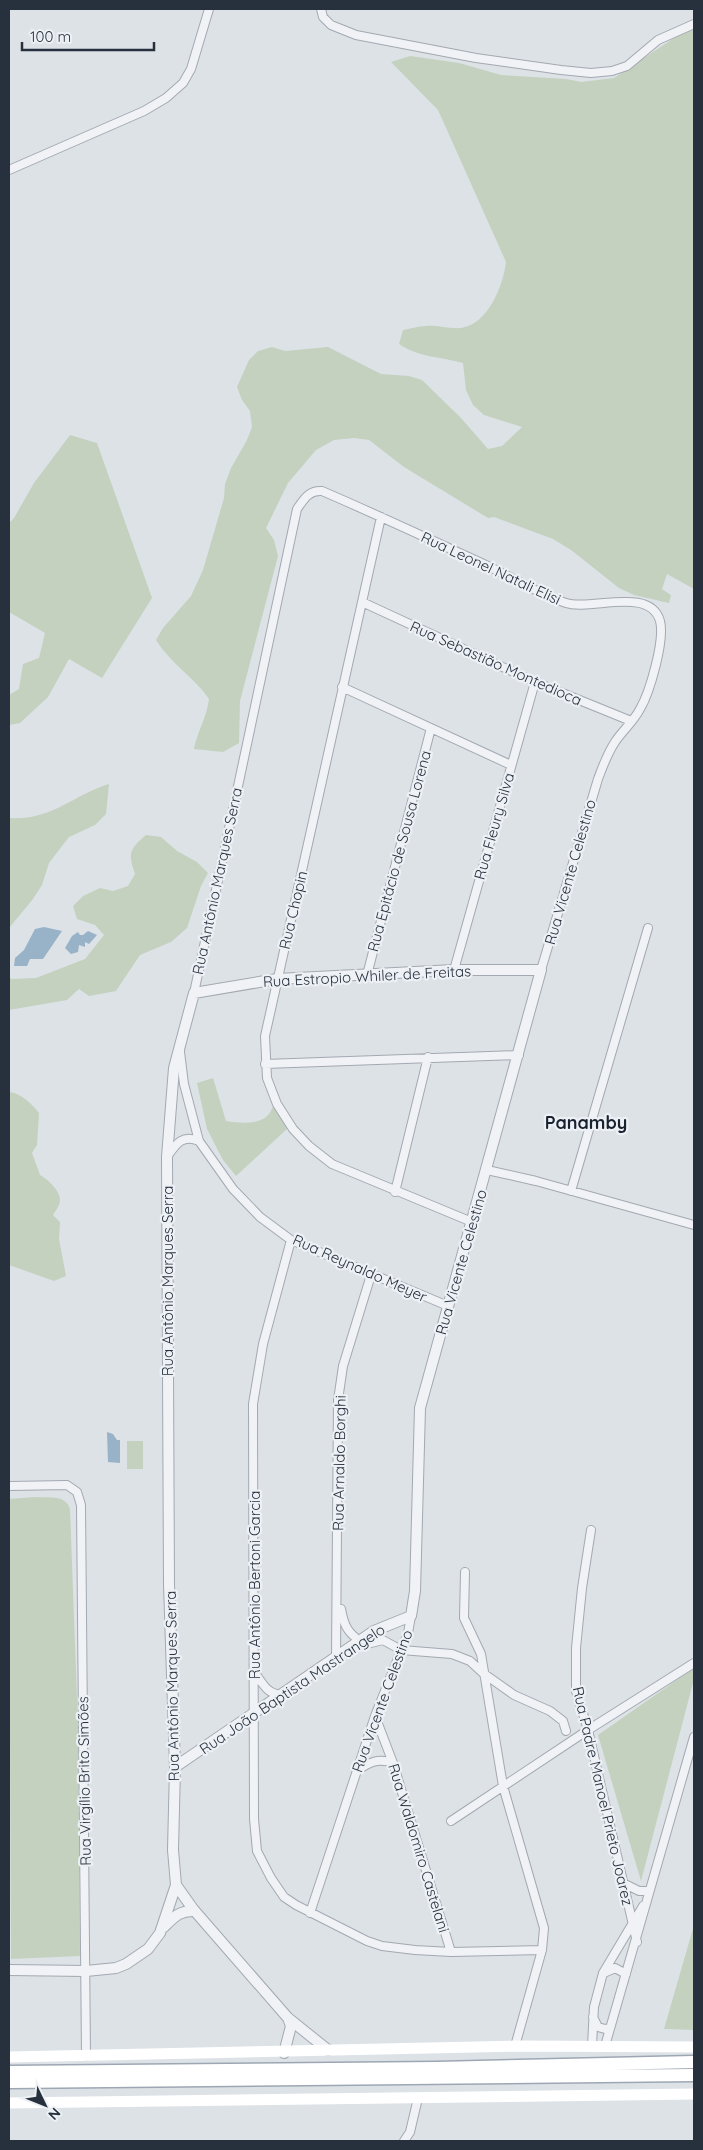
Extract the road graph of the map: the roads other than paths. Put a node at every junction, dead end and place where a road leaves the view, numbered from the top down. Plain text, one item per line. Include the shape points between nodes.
1 (209, 9) edge
2 (321, 9) edge
3 (694, 24) edge
4 (9, 170) edge
5 (322, 491) joint
6 (381, 516) junction
7 (362, 602) junction
8 (660, 622) joint
9 (535, 682) junction
10 (342, 687) junction
11 (632, 721) junction
12 (431, 728) junction
13 (511, 765) junction
14 (648, 928) dead end
15 (454, 970) junction
16 (541, 970) junction
17 (367, 975) junction
18 (277, 979) junction
19 (194, 993) junction
20 (180, 1048) junction
21 (519, 1055) junction
22 (428, 1057) junction
23 (265, 1064) junction
24 (199, 1141) junction
25 (167, 1157) junction
26 (487, 1170) junction
27 (571, 1191) junction
28 (395, 1192) junction
29 (472, 1222) junction
30 (694, 1225) edge
31 (292, 1240) junction
32 (371, 1275) junction
33 (448, 1306) junction
34 (9, 1486) edge
35 (591, 1530) dead end
36 (465, 1572) dead end
37 (338, 1595) junction
38 (411, 1616) junction
39 (357, 1644) junction
40 (401, 1650) junction
41 (336, 1657) junction
42 (694, 1663) edge
43 (255, 1673) junction
44 (483, 1673) junction
45 (282, 1695) junction
46 (255, 1713) junction
47 (375, 1716) junction
48 (588, 1730) junction
49 (566, 1731) dead end
50 (694, 1737) edge
51 (393, 1763) junction
52 (175, 1767) junction
53 (357, 1771) junction
54 (503, 1786) junction
55 (451, 1821) dead end
56 (624, 1883) junction
57 (176, 1885) junction
58 (649, 1891) junction
59 (647, 1900) junction
60 (195, 1911) junction
61 (310, 1913) junction
62 (632, 1922) junction
63 (163, 1928) junction
64 (637, 1942) junction
65 (542, 1950) junction
66 (451, 1952) junction
67 (9, 1970) edge
68 (86, 1971) junction
69 (603, 1973) junction
70 (626, 1974) junction
71 (592, 2015) junction
72 (288, 2018) junction
73 (610, 2028) junction
74 (515, 2046) junction
75 (592, 2046) junction
76 (605, 2046) junction
77 (694, 2047) edge
78 (328, 2050) junction
79 (284, 2053) junction
80 (86, 2056) junction
81 (9, 2058) edge
82 (694, 2062) edge
83 (9, 2072) edge
84 (694, 2075) edge
85 (9, 2082) edge
86 (694, 2094) edge
87 (418, 2098) junction
88 (9, 2103) edge
89 (404, 2141) edge

1 - 4 street via 191,69 184,83 166,98
2 - 3 street via 331,25 356,35 476,58 591,73 627,66 658,40
5 - 6 street, Rua Leonel Natali Elisi
5 - 19 street, Rua Antônio Marques Serra via 311,492 297,509
6 - 7 street, Rua Chopin
6 - 8 street, Rua Leonel Natali Elisi via 568,604 646,604
7 - 9 street, Rua Sebastião Montedioca
7 - 10 street, Rua Chopin
8 - 11 street, Rua Vicente Celestino via 660,637 647,692
9 - 11 street, Rua Sebastião Montedioca
9 - 13 street, Rua Fleury Silva
10 - 12 street
10 - 18 street, Rua Chopin
11 - 16 street, Rua Vicente Celestino via 607,756 598,779
12 - 13 street
12 - 17 street, Rua Epitácio de Sousa Lorena
13 - 15 street, Rua Fleury Silva
14 - 27 street
15 - 16 street, Rua Estropio Whiler de Freitas
15 - 17 street, Rua Estropio Whiler de Freitas
16 - 21 street, Rua Vicente Celestino
17 - 18 street, Rua Estropio Whiler de Freitas
18 - 19 street, Rua Estropio Whiler de Freitas
18 - 23 street, Rua Chopin via 265,1036
19 - 20 street, Rua Antônio Marques Serra
20 - 24 street, Rua Reynaldo Meyer via 184,1084
20 - 25 street, Rua Antônio Marques Serra via 171,1089
21 - 22 street
21 - 26 street, Rua Vicente Celestino
22 - 23 street
22 - 28 street
23 - 28 street, Rua Chopin via 277,1104 309,1146 332,1164
24 - 25 street via 178,1141
24 - 31 street, Rua Reynaldo Meyer via 243,1201
25 - 52 street, Rua Antônio Marques Serra via 169,1575
26 - 27 street
26 - 29 street, Rua Vicente Celestino
27 - 30 street
28 - 29 street, Rua Chopin
29 - 33 street, Rua Vicente Celestino
31 - 32 street, Rua Reynaldo Meyer
31 - 43 street, Rua Antônio Bertoni Garcia via 263,1344 253,1404
32 - 33 street, Rua Reynaldo Meyer
32 - 37 street, Rua Arnaldo Borghi via 344,1366 338,1400
33 - 38 street, Rua Vicente Celestino via 420,1408 415,1591
34 - 68 street, Rua Virgílio Brito Simões via 66,1485 77,1492 81,1505
35 - 48 street, Rua Padre Manoel Prieto Joarez via 574,1669 576,1691
36 - 44 street via 464,1618 479,1649
37 - 39 street, Rua Arnaldo Borghi via 344,1626
37 - 41 street, Rua Arnaldo Borghi
38 - 39 street, Rua João Baptista Mastrangelo via 381,1628
38 - 40 street, Rua Vicente Celestino
39 - 40 street via 383,1640
39 - 41 street, Rua João Baptista Mastrangelo
40 - 44 street via 452,1654 470,1660
40 - 47 street, Rua Vicente Celestino
41 - 45 street, Rua João Baptista Mastrangelo
42 - 48 street
43 - 45 street via 267,1690
43 - 46 street, Rua Antônio Bertoni Garcia
44 - 49 street via 514,1695 550,1711 563,1721
44 - 54 street
45 - 46 street, Rua João Baptista Mastrangelo
46 - 52 street, Rua João Baptista Mastrangelo
46 - 61 street, Rua Antônio Bertoni Garcia via 254,1819 257,1851 284,1897
47 - 51 street, Rua Waldomiro Castelani
47 - 53 street, Rua Vicente Celestino
48 - 54 street
48 - 56 street, Rua Padre Manoel Prieto Joarez
50 - 58 street
51 - 53 street via 372,1761
51 - 66 street, Rua Waldomiro Castelani
52 - 57 street, Rua Antônio Marques Serra via 173,1850
53 - 61 street, Rua Vicente Celestino
54 - 55 street
54 - 65 street via 544,1928
56 - 58 street via 634,1890
56 - 62 street, Rua Padre Manoel Prieto Joarez
57 - 60 street
57 - 63 street, Rua Antônio Marques Serra
58 - 59 street
59 - 62 street
59 - 64 street
60 - 63 street via 180,1912
60 - 72 street
61 - 66 street, Rua Antônio Bertoni Garcia via 382,1946
62 - 64 street, Rua Padre Manoel Prieto Joarez
62 - 69 street
63 - 68 street, Rua Antônio Marques Serra via 148,1949 126,1964
64 - 70 street
65 - 66 street, Rua Antônio Bertoni Garcia
65 - 74 street
67 - 68 street, Rua Antônio Marques Serra
68 - 80 street, Rua Virgílio Brito Simões
69 - 70 street via 615,1968
69 - 71 street
70 - 73 street
71 - 73 street via 598,2027
71 - 75 street
72 - 78 street
72 - 79 street via 291,2026
73 - 76 street
74 - 75 main road
74 - 78 main road
75 - 76 main road
76 - 77 main road
78 - 79 main road
79 - 80 main road
80 - 81 main road
82 - 83 main road
84 - 85 main road
86 - 87 main road
87 - 88 main road
87 - 89 street via 410,2132

